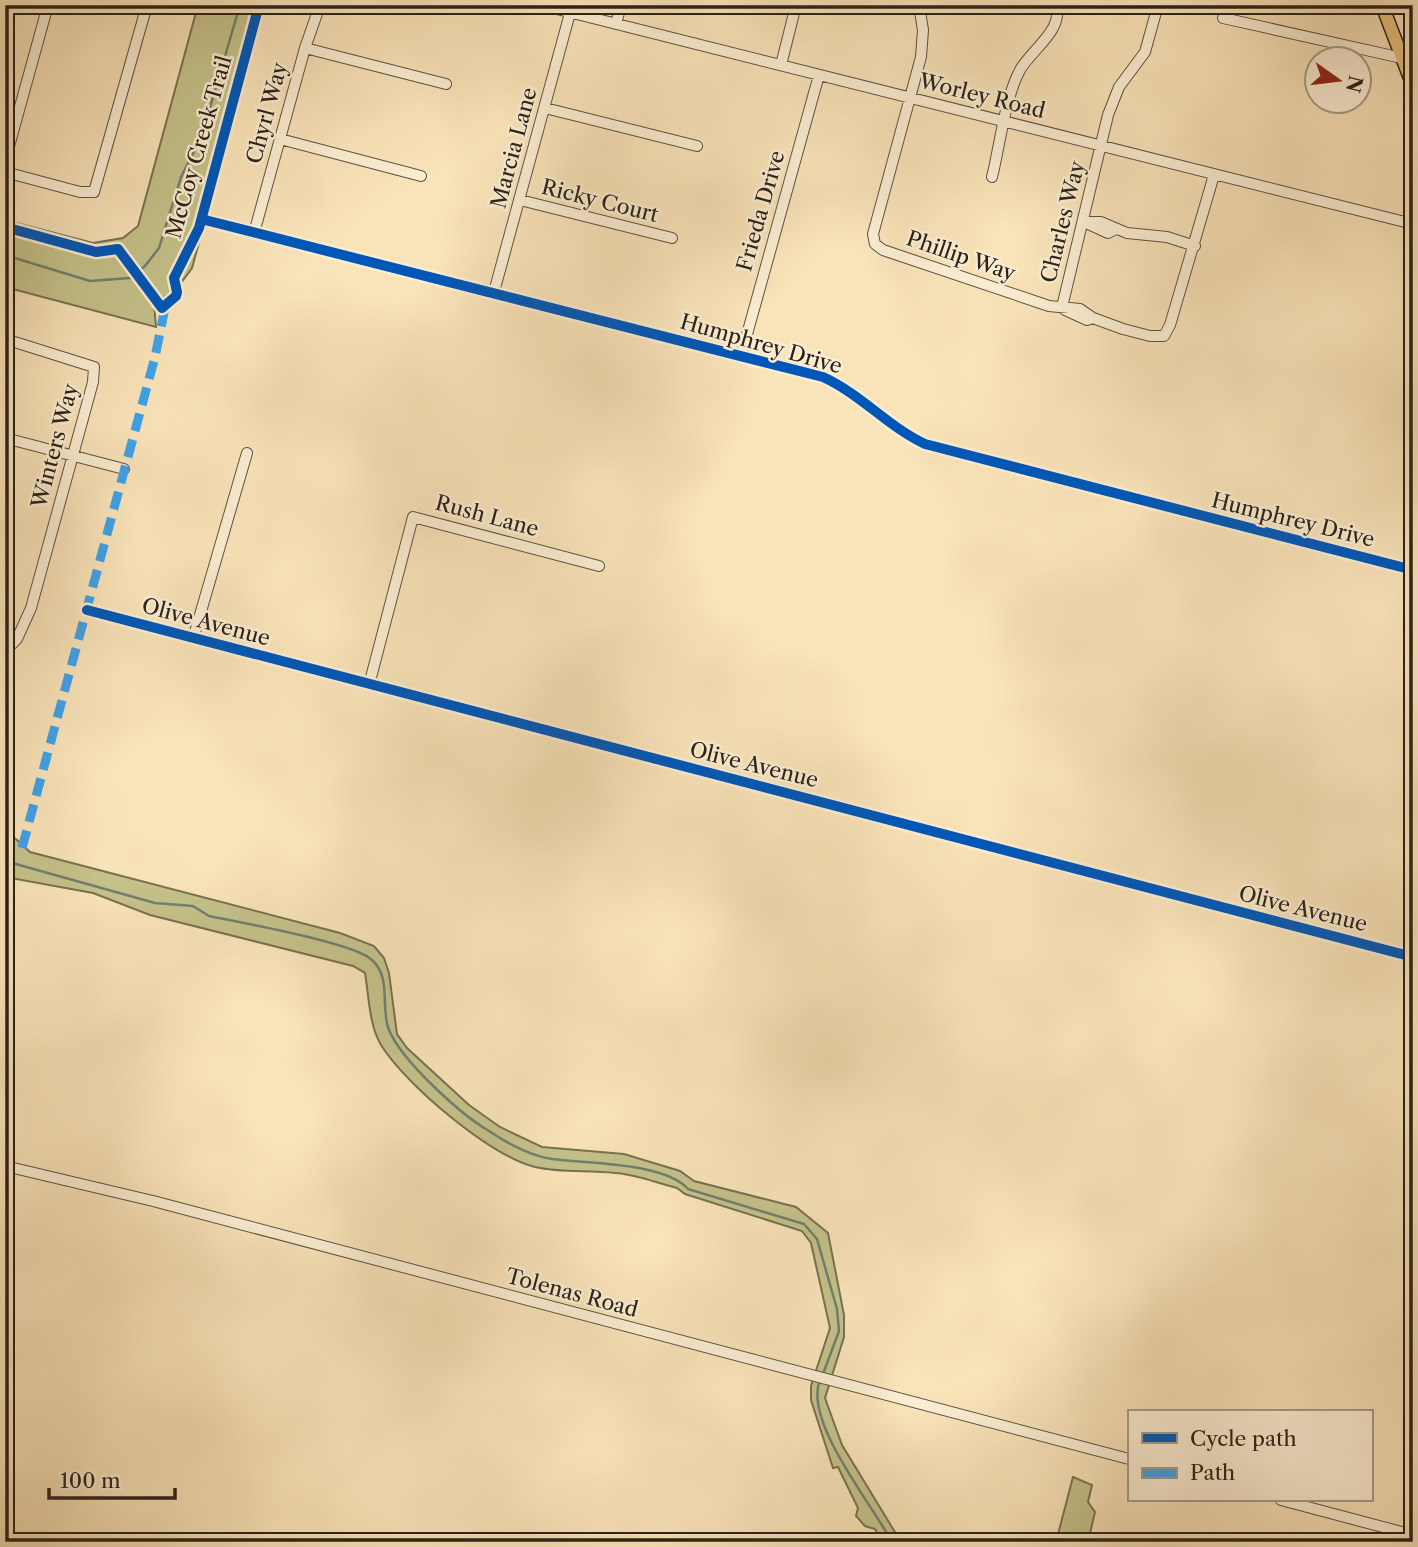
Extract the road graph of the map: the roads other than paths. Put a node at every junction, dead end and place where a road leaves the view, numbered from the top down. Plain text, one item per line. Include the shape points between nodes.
1 (48, 5) edge
2 (148, 5) edge
3 (320, 5) edge
4 (541, 5) edge
5 (621, 5) edge
6 (796, 5) edge
7 (919, 5) edge
8 (1056, 5) edge
9 (1158, 5) edge
10 (1382, 5) edge
11 (570, 13) junction
12 (1223, 18) dead end
13 (616, 24) junction
14 (305, 48) junction
15 (1402, 58) junction
16 (781, 65) junction
17 (819, 75) junction
18 (446, 84) dead end
19 (1413, 86) edge
20 (911, 98) junction
21 (545, 108) junction
22 (1006, 122) junction
23 (280, 139) junction
24 (697, 146) dead end
25 (1102, 146) junction
26 (5, 161) edge
27 (5, 172) edge
28 (1214, 175) junction
29 (421, 176) dead end
30 (992, 177) dead end
31 (520, 200) junction
32 (205, 220) dead end
33 (1083, 222) junction
34 (1413, 224) edge
35 (254, 233) junction
36 (672, 238) dead end
37 (1195, 246) junction
38 (494, 292) junction
39 (1062, 307) junction
40 (5, 339) edge
41 (741, 356) junction
42 (5, 438) edge
43 (247, 453) dead end
44 (73, 456) junction
45 (124, 469) dead end
46 (598, 566) dead end
47 (1413, 570) edge
48 (87, 610) dead end
49 (193, 639) junction
50 (5, 651) edge
51 (369, 685) junction
52 (1413, 957) edge
53 (5, 1166) edge
54 (1128, 1459) edge
55 (1289, 1502) edge
56 (1413, 1535) edge

1 - 26 street
2 - 27 street via 94,192
3 - 14 street, Chyrl Way
4 - 11 street, Worley Road
5 - 13 street
6 - 16 street
7 - 20 street via 921,57
8 - 22 street via 1050,33 1019,72
9 - 25 street, Charles Way via 1145,52 1119,87
10 - 15 main road
11 - 13 street, Worley Road
11 - 21 street, Marcia Lane
12 - 15 street
13 - 16 street, Worley Road
14 - 18 street
14 - 23 street, Chyrl Way
15 - 19 main road
16 - 17 street, Worley Road
17 - 20 street, Worley Road
17 - 41 street, Frieda Drive
20 - 22 street, Worley Road
20 - 39 street, Phillip Way via 873,234 875,244
21 - 24 street
21 - 31 street, Marcia Lane
22 - 25 street, Worley Road
22 - 30 street
23 - 29 street
23 - 35 street, Chyrl Way
25 - 28 street, Worley Road
25 - 33 street, Charles Way
28 - 34 street, Worley Road
28 - 37 street, Phillip Way
31 - 36 street, Ricky Court
31 - 38 street, Marcia Lane
32 - 35 street, Humphrey Drive
33 - 37 street via 1101,222 1114,230
33 - 39 street, Charles Way
35 - 38 street, Humphrey Drive
37 - 39 street, Phillip Way via 1164,336 1150,336
38 - 41 street, Humphrey Drive
40 - 44 street, Winters Way via 94,366
41 - 47 street, Humphrey Drive via 841,385 925,444
42 - 44 street
43 - 49 street
44 - 45 street
44 - 50 street, Winters Way via 31,608 17,639
46 - 51 street, Rush Lane via 413,516
48 - 49 street, Olive Avenue
49 - 51 street, Olive Avenue
51 - 52 street, Olive Avenue
53 - 54 street, Tolenas Road
55 - 56 street

